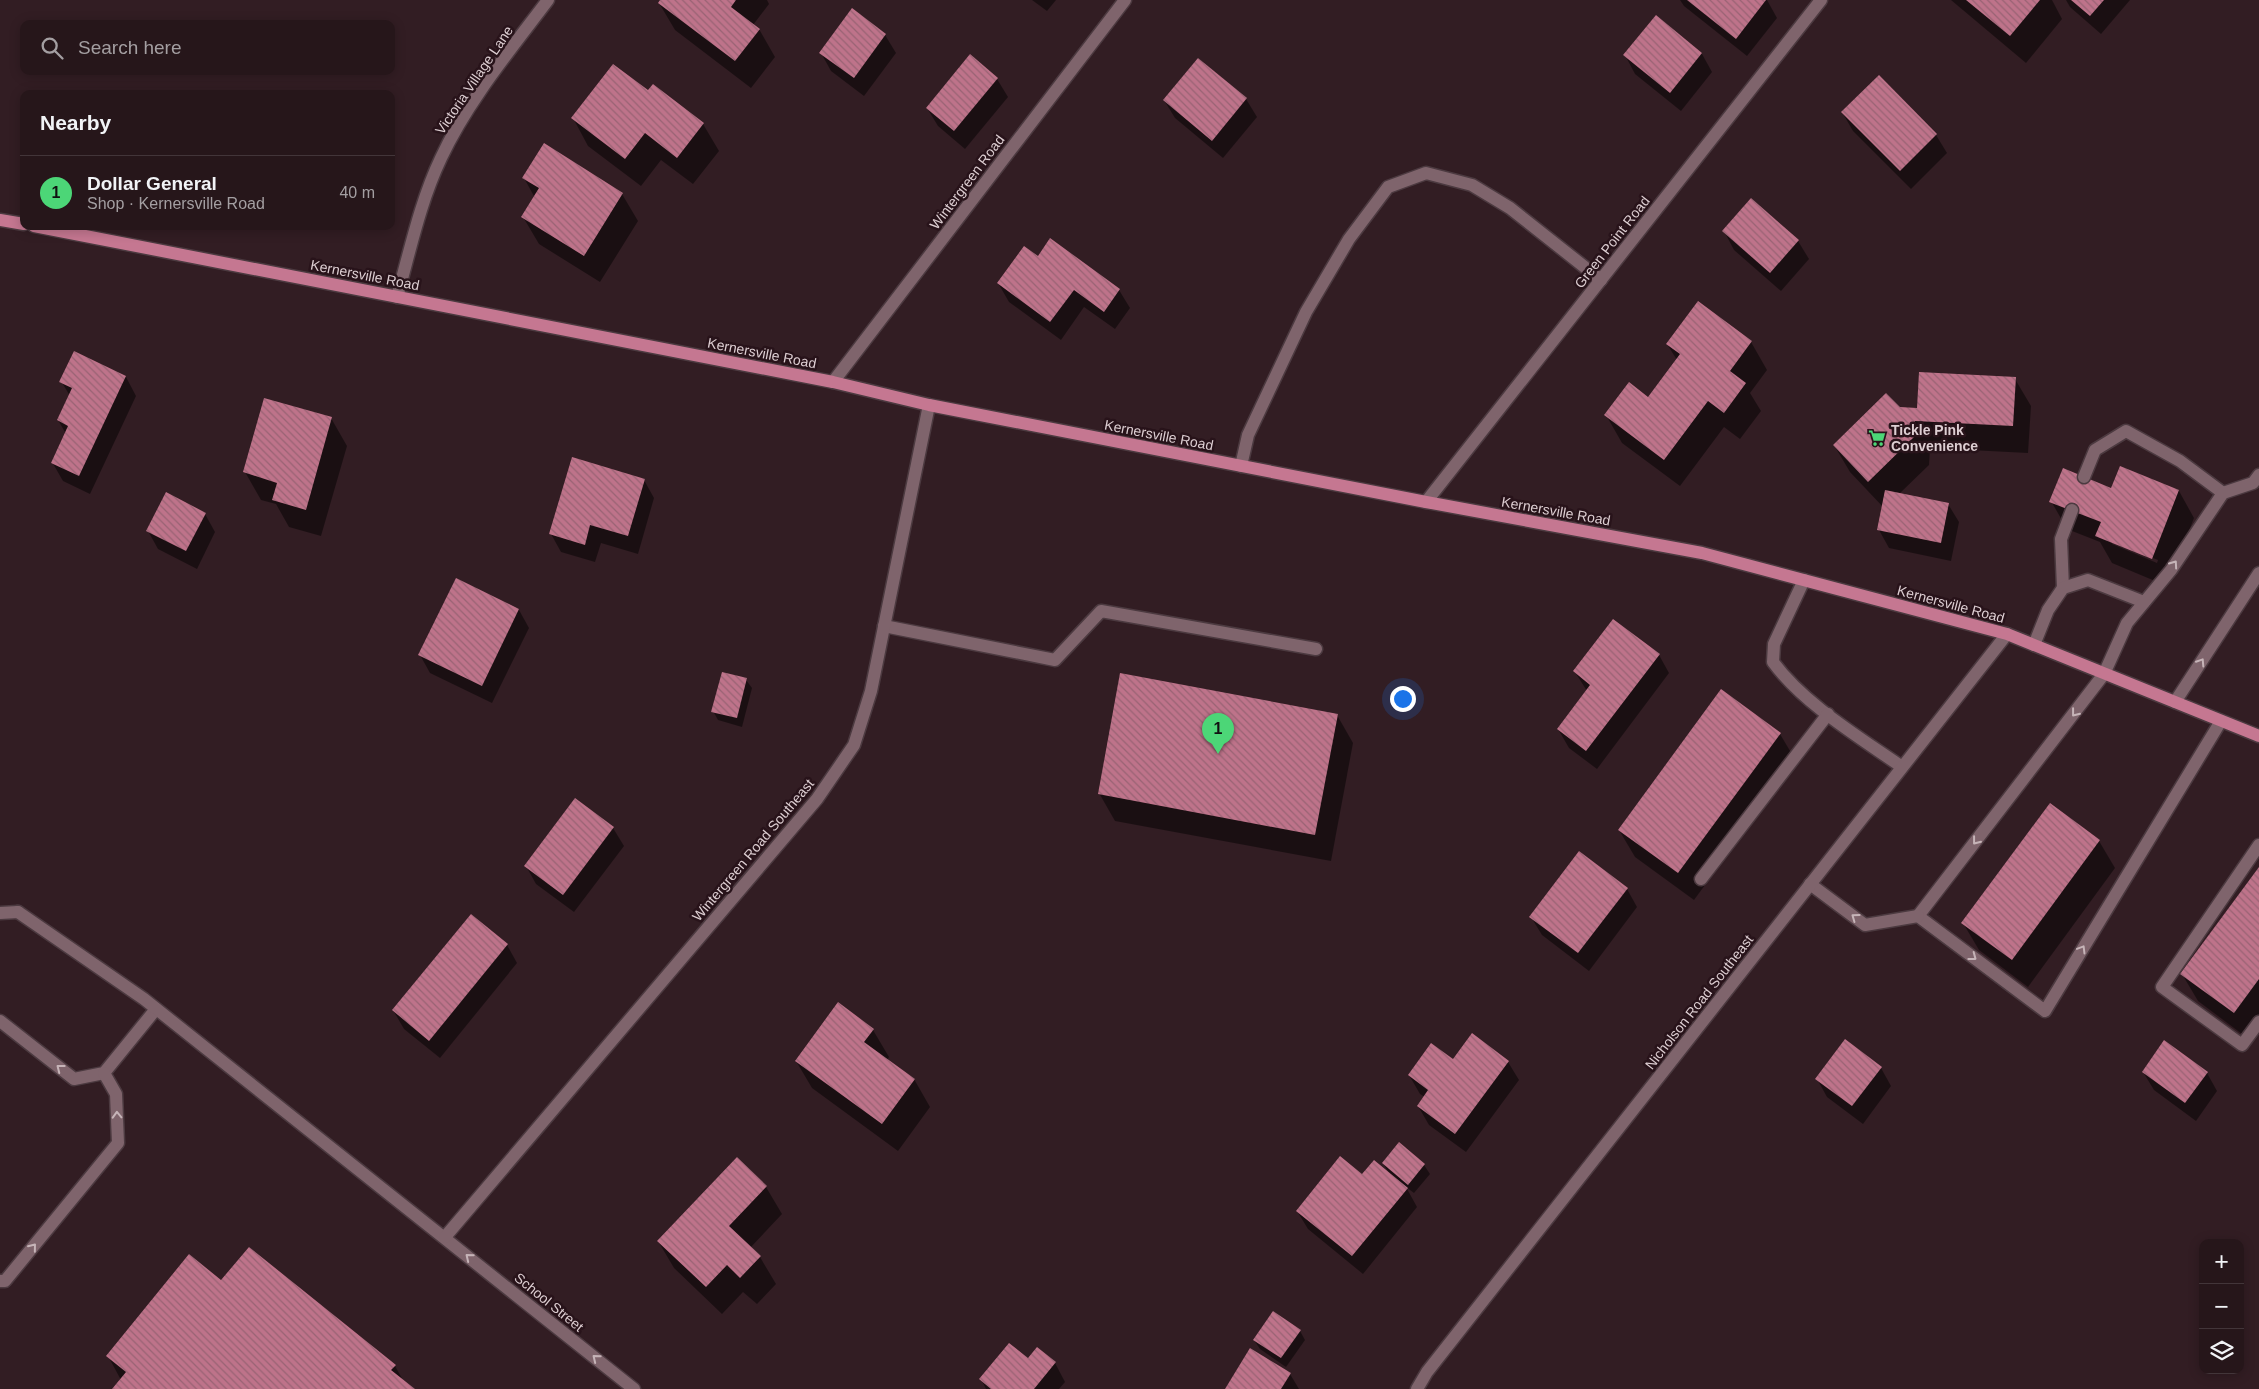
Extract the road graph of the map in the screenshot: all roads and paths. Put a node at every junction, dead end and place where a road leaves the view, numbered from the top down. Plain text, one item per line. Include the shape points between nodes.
1 (548, 0) edge
2 (1125, 0) edge
3 (1821, 0) edge
4 (0, 220) edge
5 (20, 223) edge
6 (54, 230) edge
7 (1601, 280) junction
8 (397, 297) junction
9 (833, 382) junction
10 (929, 405) junction
11 (1241, 466) junction
12 (2259, 475) edge
13 (2084, 477) dead end
14 (2223, 493) junction
15 (1426, 502) junction
16 (2072, 510) dead end
17 (2259, 573) edge
18 (1804, 580) junction
19 (2063, 588) junction
20 (2144, 602) junction
21 (884, 626) junction
22 (2007, 634) junction
23 (2034, 645) junction
24 (1316, 650) dead end
25 (2104, 674) junction
26 (2174, 702) junction
27 (1828, 714) junction
28 (2221, 721) junction
29 (2259, 736) edge
30 (1902, 767) junction
31 (2259, 845) edge
32 (1701, 880) dead end
33 (1810, 884) junction
34 (0, 913) edge
35 (1918, 916) junction
36 (156, 1008) junction
37 (0, 1021) edge
38 (2259, 1022) edge
39 (104, 1073) junction
40 (445, 1237) junction
41 (0, 1281) edge
42 (634, 1389) edge
43 (1416, 1389) edge

1 - 8 street, Victoria Village Lane via 461,121 441,158 426,196
2 - 9 street, Wintergreen Road
3 - 7 street, Green Point Road
4 - 5 main road
6 - 8 main road, Kernersville Road
7 - 11 street via 1510,208 1472,185 1426,173 1388,188 1349,239 1306,312 1248,435
7 - 15 street, Green Point Road
8 - 9 main road, Kernersville Road
9 - 10 main road, Kernersville Road
10 - 11 main road, Kernersville Road
10 - 21 street, Wintergreen Road Southeast
11 - 15 main road, Kernersville Road
12 - 14 street via 2253,483
13 - 14 street via 2096,450 2126,431 2180,461
20 -> 14 street
15 - 18 main road, Kernersville Road via 1702,553
16 - 19 street via 2060,539
26 -> 17 street
18 - 22 main road, Kernersville Road
18 - 27 street via 1774,644 1773,662 1784,676
19 - 20 street via 2088,580
19 - 23 street via 2048,610
20 - 25 street via 2127,623
21 - 24 street via 1055,660 1101,611
21 - 40 street, Wintergreen Road Southeast via 871,691 854,745 817,799
22 - 23 main road, Kernersville Road
22 - 30 street, Nicholson Road Southeast
23 - 25 main road, Kernersville Road
25 - 26 main road, Kernersville Road
25 -> 35 street
26 - 28 main road, Kernersville Road
27 - 30 street
27 - 32 street
28 - 29 main road, Kernersville Road
35 -> 28 street via 2045,1011
30 - 33 street, Nicholson Road Southeast
31 - 38 street via 2162,987 2242,1045
35 -> 33 street via 1866,925
33 - 43 street, Nicholson Road Southeast
34 - 36 street, School Street via 18,912
36 - 39 street
36 - 40 street, School Street
39 -> 37 street via 74,1079
41 -> 39 street via 5,1281 118,1143 116,1094
42 -> 40 street, School Street

